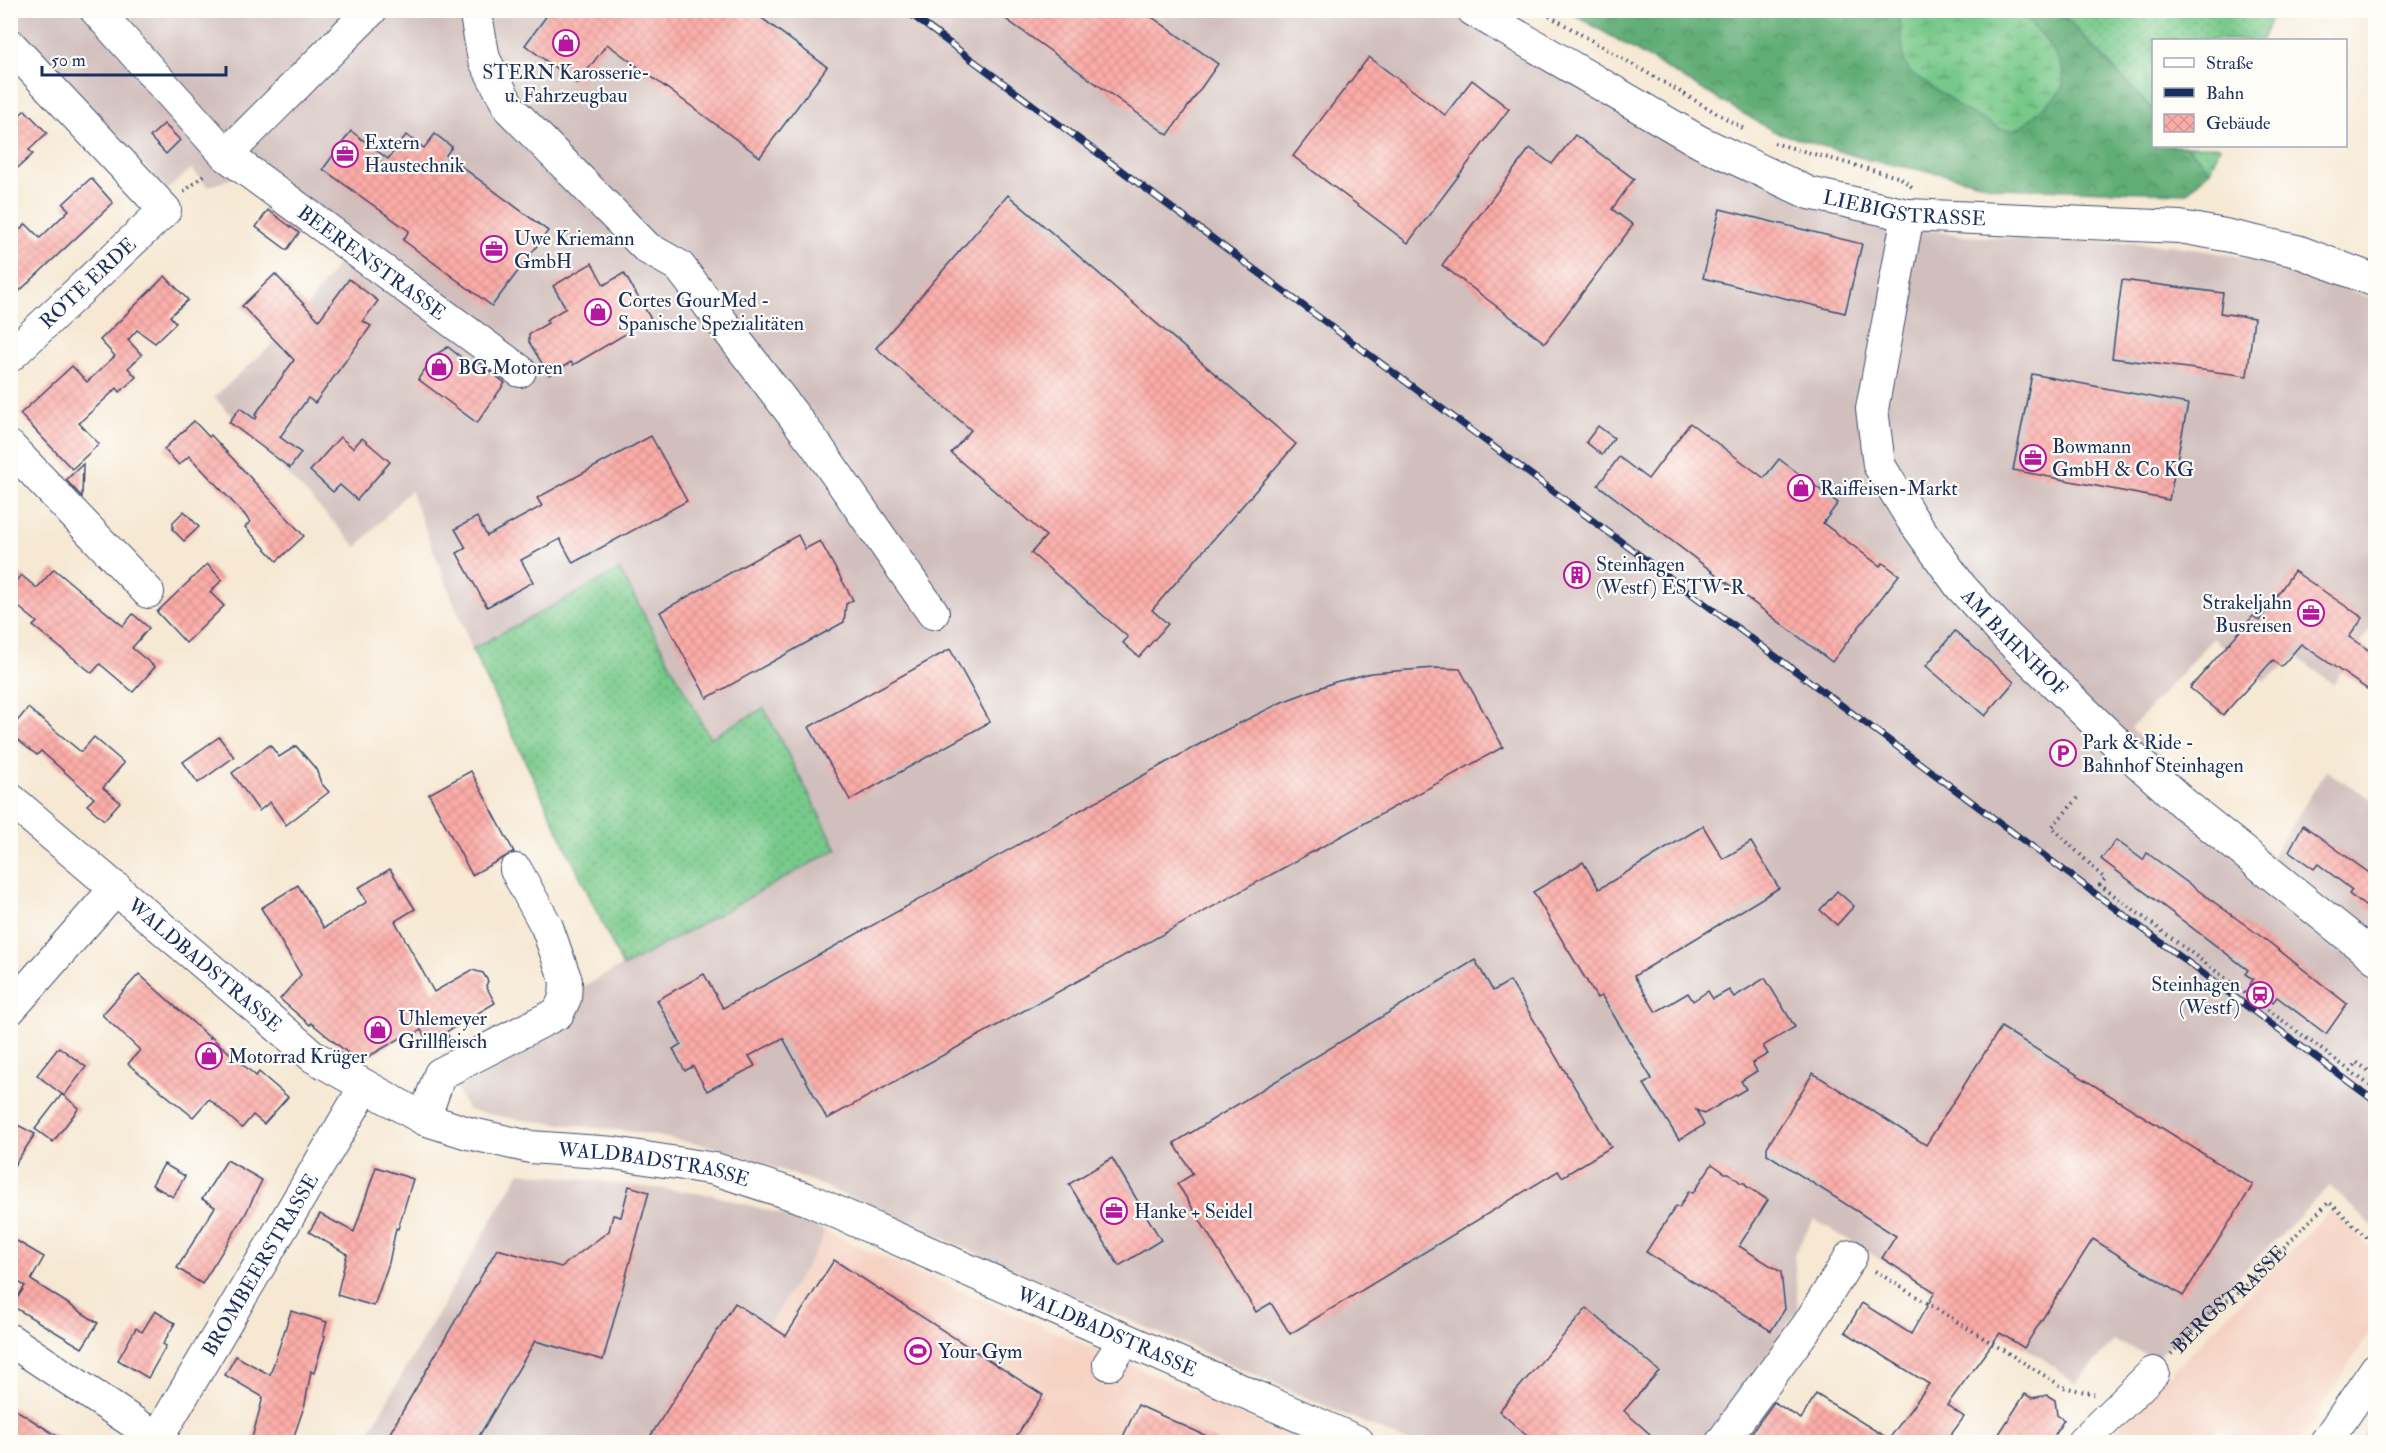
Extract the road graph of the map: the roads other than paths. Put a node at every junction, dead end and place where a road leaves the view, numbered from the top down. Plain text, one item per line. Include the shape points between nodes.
1 (96, 10) edge
2 (371, 10) edge
3 (475, 10) edge
4 (1473, 10) edge
5 (10, 45) edge
6 (226, 155) junction
7 (1913, 203) junction
8 (2376, 281) edge
9 (10, 356) edge
10 (520, 371) dead end
11 (10, 447) edge
12 (148, 592) dead end
13 (933, 613) dead end
14 (10, 799) edge
15 (516, 870) dead end
16 (116, 888) junction
17 (2376, 958) edge
18 (10, 1009) edge
19 (365, 1087) junction
20 (424, 1119) junction
21 (1851, 1256) road end
22 (10, 1340) edge
23 (2376, 1369) edge
24 (2152, 1373) road end
25 (156, 1440) edge
26 (1358, 1443) edge
27 (1722, 1443) edge
28 (2083, 1443) edge
29 (2326, 1443) edge

1 - 6 street, BEERENSTRASSE
2 - 6 street
3 - 13 street via 484,58 510,109 646,248 679,266 816,445
4 - 7 street, LIEBIGSTRASSE via 1700,142 1809,193
5 - 9 street, ROTE ERDE via 165,210
6 - 10 street, BEERENSTRASSE
7 - 8 street, LIEBIGSTRASSE via 2180,227 2297,251
7 - 17 street, AM BAHNHOF via 1872,409 1880,465 1912,519 1961,587 2120,746 2184,804
11 - 12 street
14 - 16 street, WALDBADSTRASSE
15 - 20 street via 547,927 566,981 565,998 558,1013 440,1074
16 - 18 street
16 - 19 street, WALDBADSTRASSE via 314,1057
19 - 20 street, WALDBADSTRASSE
19 - 25 street, BROMBEERSTRASSE
20 - 26 street, WALDBADSTRASSE via 530,1148 614,1153 715,1169 807,1199 1117,1352
21 - 27 street via 1808,1325
22 - 25 street
23 - 29 street
24 - 28 street

